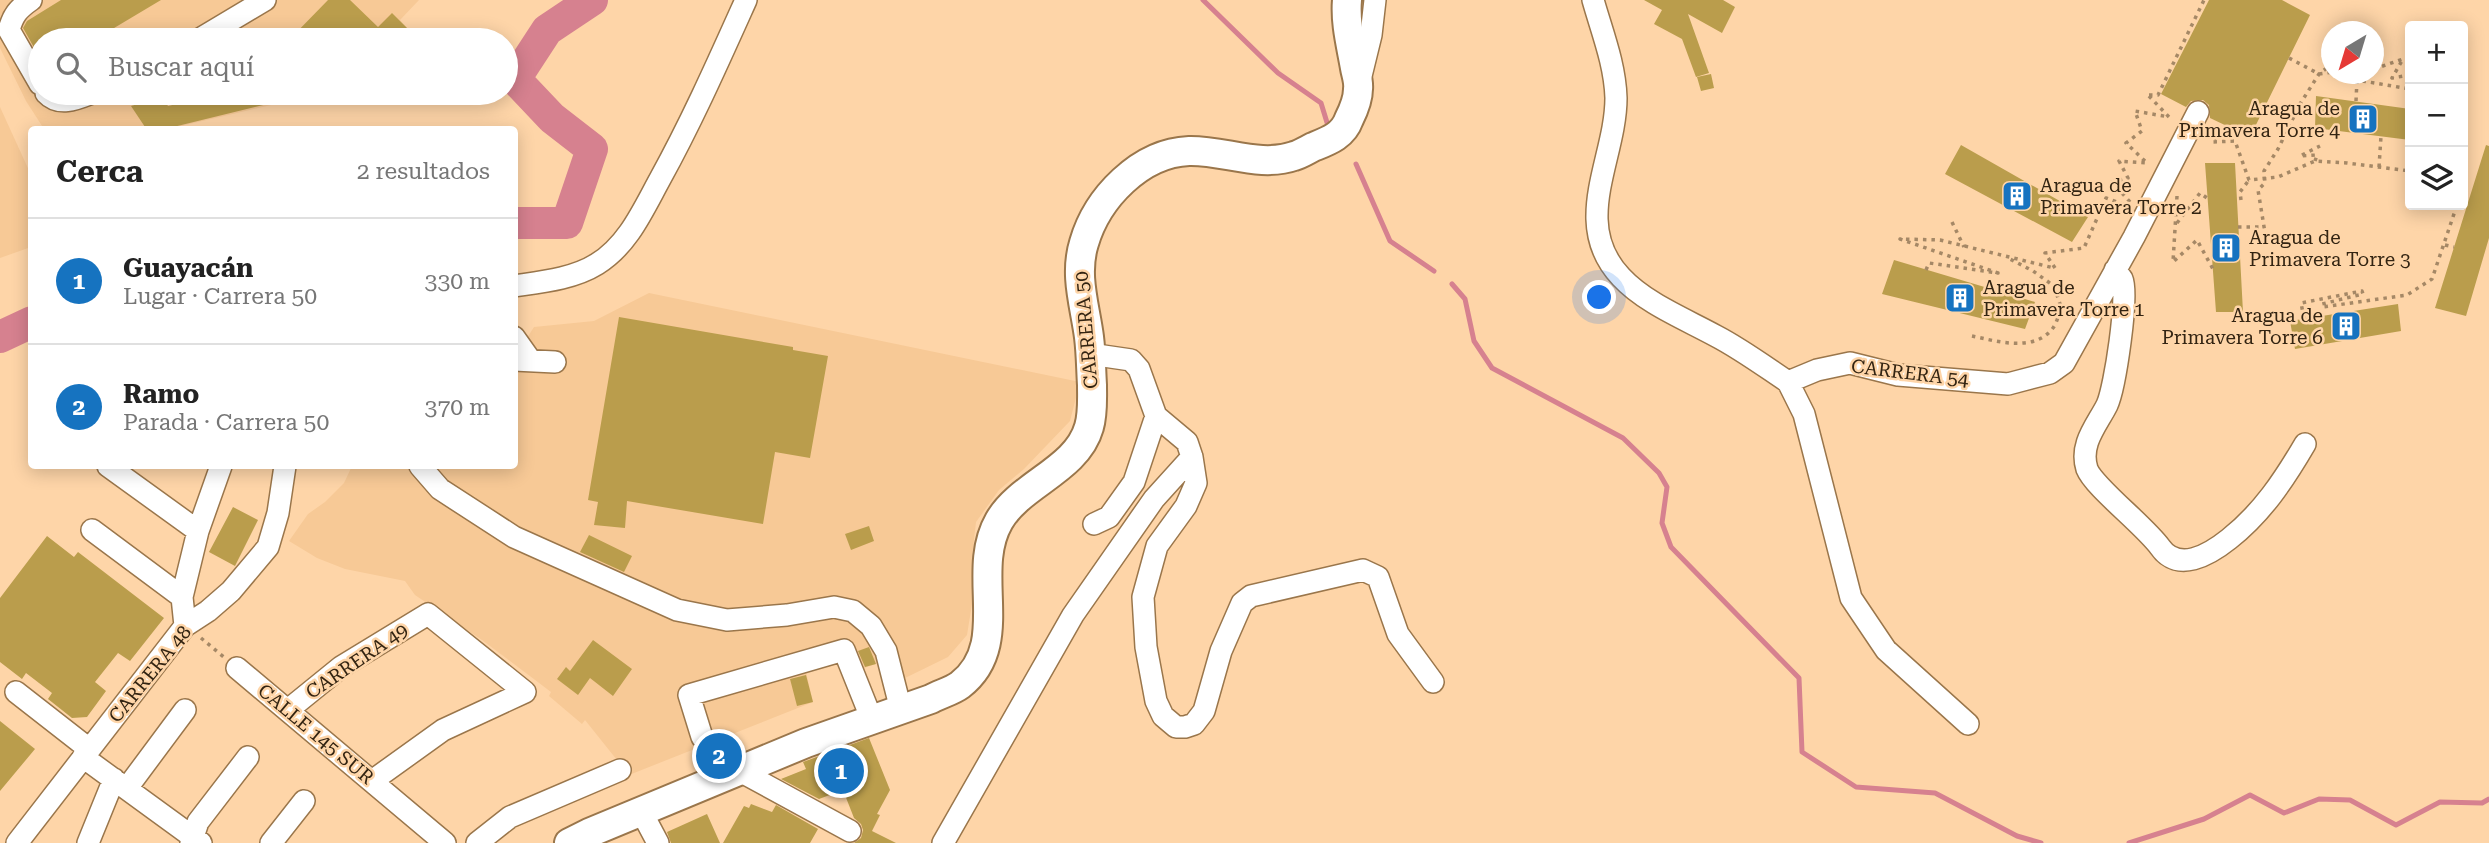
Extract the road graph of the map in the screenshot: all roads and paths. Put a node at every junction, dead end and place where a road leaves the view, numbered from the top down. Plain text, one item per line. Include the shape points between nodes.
1 (31, 0) edge
2 (265, 0) edge
3 (746, 0) edge
4 (1347, 0) edge
5 (1375, 0) edge
6 (1593, 0) edge
7 (2204, 0) edge
8 (218, 28) edge
9 (2289, 58) dead end
10 (28, 63) edge
11 (2384, 66) edge
12 (2319, 74) joint
13 (2405, 76) edge
14 (2357, 84) edge
15 (2381, 84) edge
16 (1359, 88) junction
17 (2405, 88) edge
18 (2356, 101) dead end
19 (2203, 119) joint
20 (2381, 136) dead end
21 (2320, 146) dead end
22 (2315, 161) junction
23 (2379, 167) junction
24 (2405, 170) edge
25 (2264, 178) junction
26 (2249, 180) junction
27 (2177, 191) dead end
28 (2207, 198) dead end
29 (2241, 200) dead end
30 (2456, 210) edge
31 (1952, 222) dead end
32 (2176, 224) junction
33 (2238, 227) dead end
34 (2264, 227) junction
35 (2267, 245) dead end
36 (2445, 245) junction
37 (1964, 247) junction
38 (2454, 247) dead end
39 (2005, 257) junction
40 (2213, 269) dead end
41 (1926, 270) dead end
42 (2115, 270) junction
43 (518, 285) edge
44 (2304, 318) dead end
45 (1972, 336) dead end
46 (1090, 354) junction
47 (523, 361) edge
48 (555, 362) dead end
49 (1788, 382) junction
50 (1156, 416) junction
51 (2305, 444) dead end
52 (1192, 457) junction
53 (112, 469) edge
54 (220, 469) edge
55 (285, 469) edge
56 (423, 469) edge
57 (1094, 524) dead end
58 (92, 530) dead end
59 (198, 531) junction
60 (182, 597) junction
61 (186, 626) junction
62 (237, 668) joint
63 (1433, 682) dead end
64 (16, 691) dead end
65 (186, 710) dead end
66 (288, 710) junction
67 (901, 710) junction
68 (872, 720) junction
69 (1968, 724) dead end
70 (702, 737) dead end
71 (86, 753) junction
72 (248, 757) dead end
73 (620, 770) dead end
74 (738, 770) junction
75 (372, 781) junction
76 (120, 783) junction
77 (304, 801) dead end
78 (641, 811) junction
79 (850, 831) dead end
80 (195, 841) edge
81 (580, 841) edge
82 (17, 843) edge
83 (88, 843) edge
84 (271, 843) edge
85 (445, 843) edge
86 (477, 843) edge
87 (657, 843) edge
88 (943, 843) edge

1 - 10 street via 19,7 9,30
2 - 8 street
3 - 43 street via 690,124 624,240 587,270
4 - 16 main road, CARRERA 50
5 - 16 street
6 - 49 street via 1614,70 1616,101 1597,212 1598,236 1608,258 1622,278 1667,311 1719,337
7 - 39 path via 2158,95 2147,94 2169,117 2135,111 2142,131 2126,143 2147,163 2119,161 2128,178 2112,182 2135,208 2106,198 2084,248 2045,253 2055,268
9 - 12 path
11 - 13 path via 2403,59 2392,78
12 - 25 path
14 - 18 path
15 - 17 path
16 - 46 main road, CARRERA 50 via 1349,121 1332,141 1293,157 1265,160 1188,151 1155,159 1113,190 1095,217 1079,264
19 - 26 path via 2220,132 2212,142 2235,141
19 - 42 street, CARRERA 54
20 - 23 path
21 - 22 path via 2300,156 2317,155
22 - 23 path
22 - 25 path
23 - 24 path
25 - 26 path
25 - 34 path via 2259,190
26 - 29 path via 2240,192
27 - 32 path
28 - 32 path via 2200,193
30 - 36 path
31 - 37 path
32 - 40 path via 2174,262 2197,240
33 - 34 path
34 - 35 path
36 - 38 path
36 - 44 path via 2432,279 2407,295 2323,307 2362,291 2301,303
37 - 39 path
37 - 41 path via 1940,240 1900,239 1998,273 1929,263
39 - 45 path via 2054,286 2061,307 2057,318 2036,341 2006,343
42 - 49 street, CARRERA 54 via 2064,363 2036,378 2008,384 1898,374 1850,363
42 - 51 street via 2123,280 2115,376 2085,455 2088,471 2164,553 2179,561 2193,560 2221,546 2265,504
46 - 50 street via 1130,360 1139,369
46 - 67 main road, CARRERA 50 via 1093,403 1089,428 1078,448 999,521 989,547 988,629 985,652 975,671 958,686
47 - 48 street
49 - 69 street via 1804,414 1851,598 1886,650
50 - 52 street via 1187,442
50 - 57 street via 1134,482 1109,517
52 - 63 street via 1196,483 1157,546 1143,597 1146,647 1163,716 1176,727 1185,727 1194,724 1204,711 1242,603 1262,592 1363,570 1378,577 1398,634
52 - 88 street via 1154,499 1073,615
53 - 59 street
54 - 59 street
55 - 61 street, CARRERA 48 via 268,547 231,591
56 - 67 street via 440,489 514,537 677,610 727,620 834,607 853,611 871,626 887,650
58 - 60 street
59 - 60 street
60 - 61 street
61 - 62 path
61 - 71 street, CARRERA 48
62 - 66 street, CALLE 145 SUR
64 - 71 street
65 - 76 street
66 - 75 street, CALLE 145 SUR
66 - 75 street, CARRERA 49 via 341,667 428,614 525,692 443,730
67 - 68 main road, CARRERA 50
68 - 70 street via 844,650 689,695
68 - 74 main road, CARRERA 50
71 - 76 street
71 - 82 street, CARRERA 48
72 - 80 street via 198,822
73 - 86 street via 510,817
74 - 78 main road, CARRERA 50
74 - 79 street
75 - 85 street, CALLE 145 SUR
76 - 80 street
76 - 83 street
77 - 84 street
78 - 81 main road, CARRERA 50
78 - 87 street

